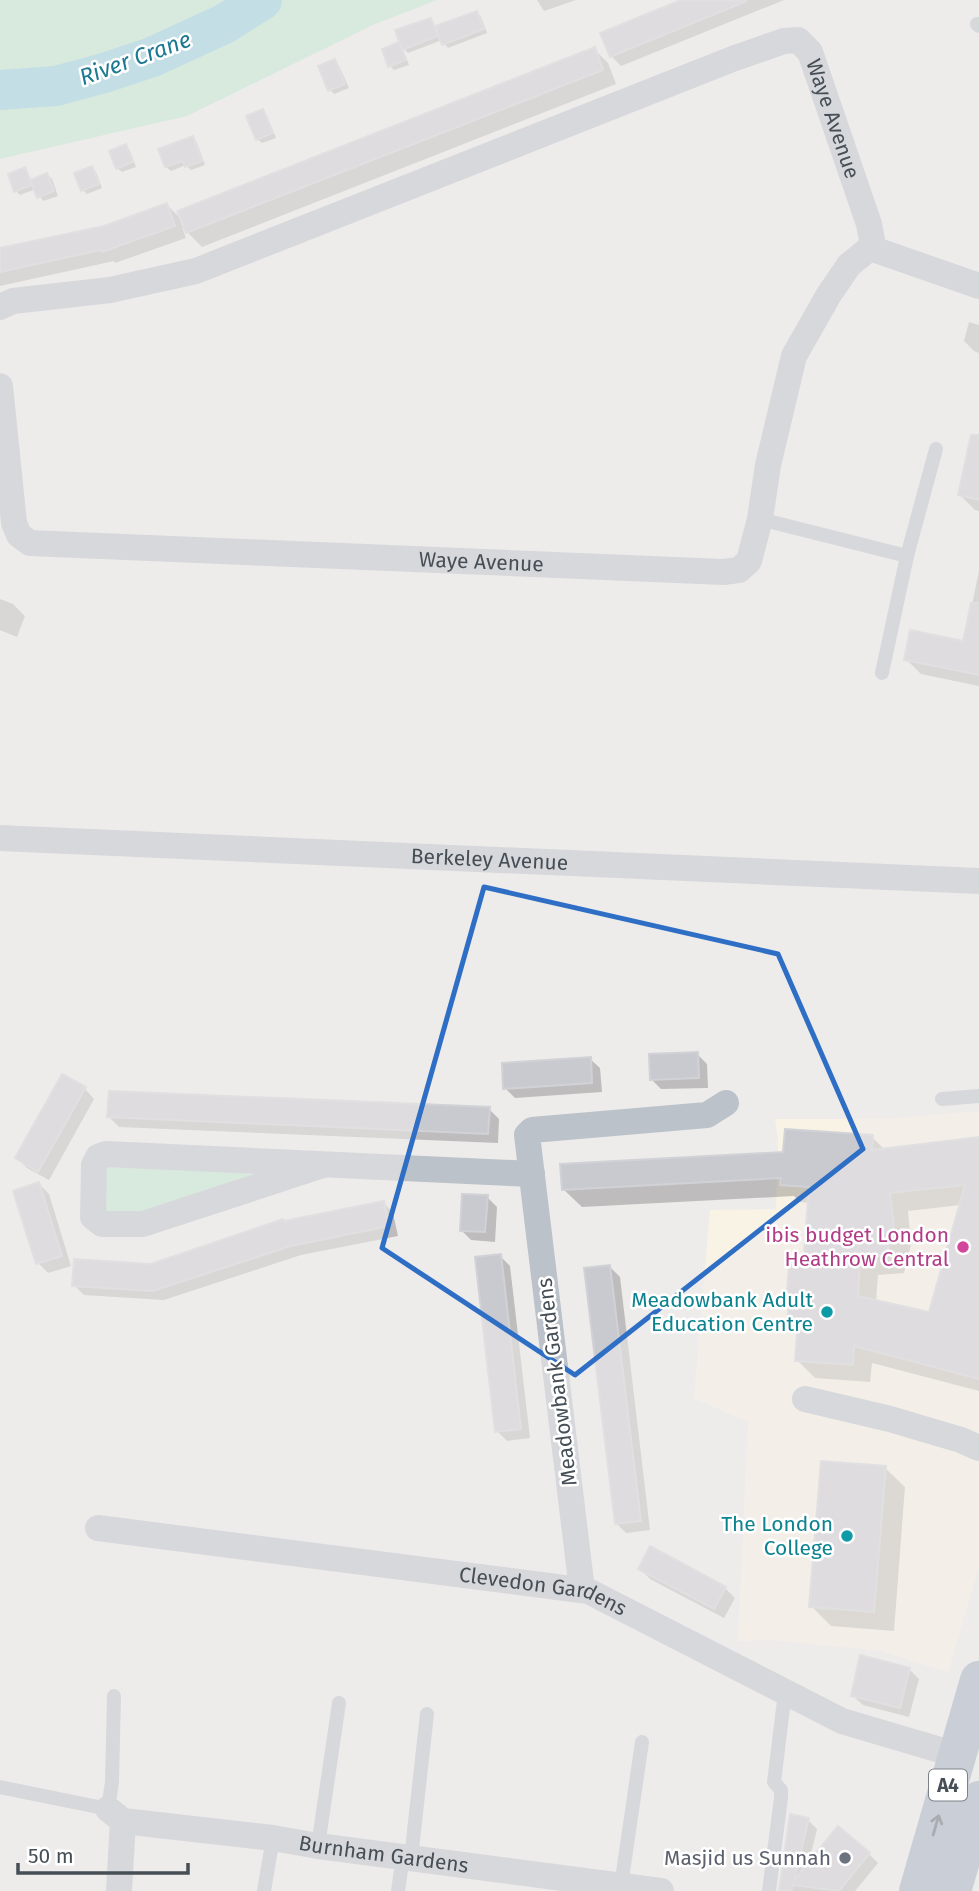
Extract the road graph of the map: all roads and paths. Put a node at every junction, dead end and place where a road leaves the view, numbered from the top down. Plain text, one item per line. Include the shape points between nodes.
1 (870, 248) junction
2 (979, 286) edge
3 (0, 307) edge
4 (0, 386) edge
5 (936, 449) dead end
6 (760, 519) junction
7 (907, 556) junction
8 (882, 674) dead end
9 (0, 838) edge
10 (979, 881) edge
11 (979, 1096) edge
12 (942, 1099) dead end
13 (726, 1104) dead end
14 (323, 1165) junction
15 (532, 1174) junction
16 (804, 1399) dead end
17 (979, 1448) edge
18 (98, 1528) dead end
19 (582, 1590) junction
20 (979, 1680) edge
21 (785, 1692) junction
22 (114, 1696) dead end
23 (339, 1703) dead end
24 (427, 1714) dead end
25 (642, 1742) dead end
26 (957, 1755) junction
27 (0, 1787) edge
28 (979, 1800) edge
29 (116, 1815) junction
30 (273, 1838) junction
31 (318, 1846) junction
32 (407, 1857) junction
33 (621, 1886) junction
34 (119, 1891) edge
35 (264, 1891) edge
36 (398, 1891) edge
37 (661, 1891) edge
38 (769, 1891) edge
39 (918, 1891) edge
40 (952, 1891) edge

1 - 2 street
1 - 3 street, Waye Avenue via 869,224 810,52 798,40 672,82 196,271
1 - 6 street, Waye Avenue via 849,265 794,356
4 - 6 street, Waye Avenue via 13,523 19,535 30,542 723,572 739,570 749,561
5 - 7 lane
6 - 7 lane
7 - 8 lane
9 - 10 street, Berkeley Avenue
11 - 12 lane
13 - 15 street, Meadowbank Gardens via 707,1115 531,1130 527,1135
14 - 14 street via 106,1154 93,1165 93,1217 102,1224 143,1224
14 - 15 street
15 - 19 street, Meadowbank Gardens
16 - 17 street via 890,1419
18 - 19 street, Clevedon Gardens
19 - 21 street, Clevedon Gardens
20 - 26 highway, A4
21 - 26 street, Clevedon Gardens via 842,1721
21 - 38 lane via 774,1783 781,1798
22 - 29 lane
23 - 31 lane
24 - 32 lane
25 - 33 lane
39 -> 26 highway, A4
27 - 29 lane
28 - 40 highway, A4
29 - 30 street, Burnham Gardens
29 - 34 street
30 - 31 street, Burnham Gardens
30 - 35 lane
31 - 32 street, Burnham Gardens
32 - 33 street, Burnham Gardens
32 - 36 lane
33 - 37 street, Burnham Gardens

